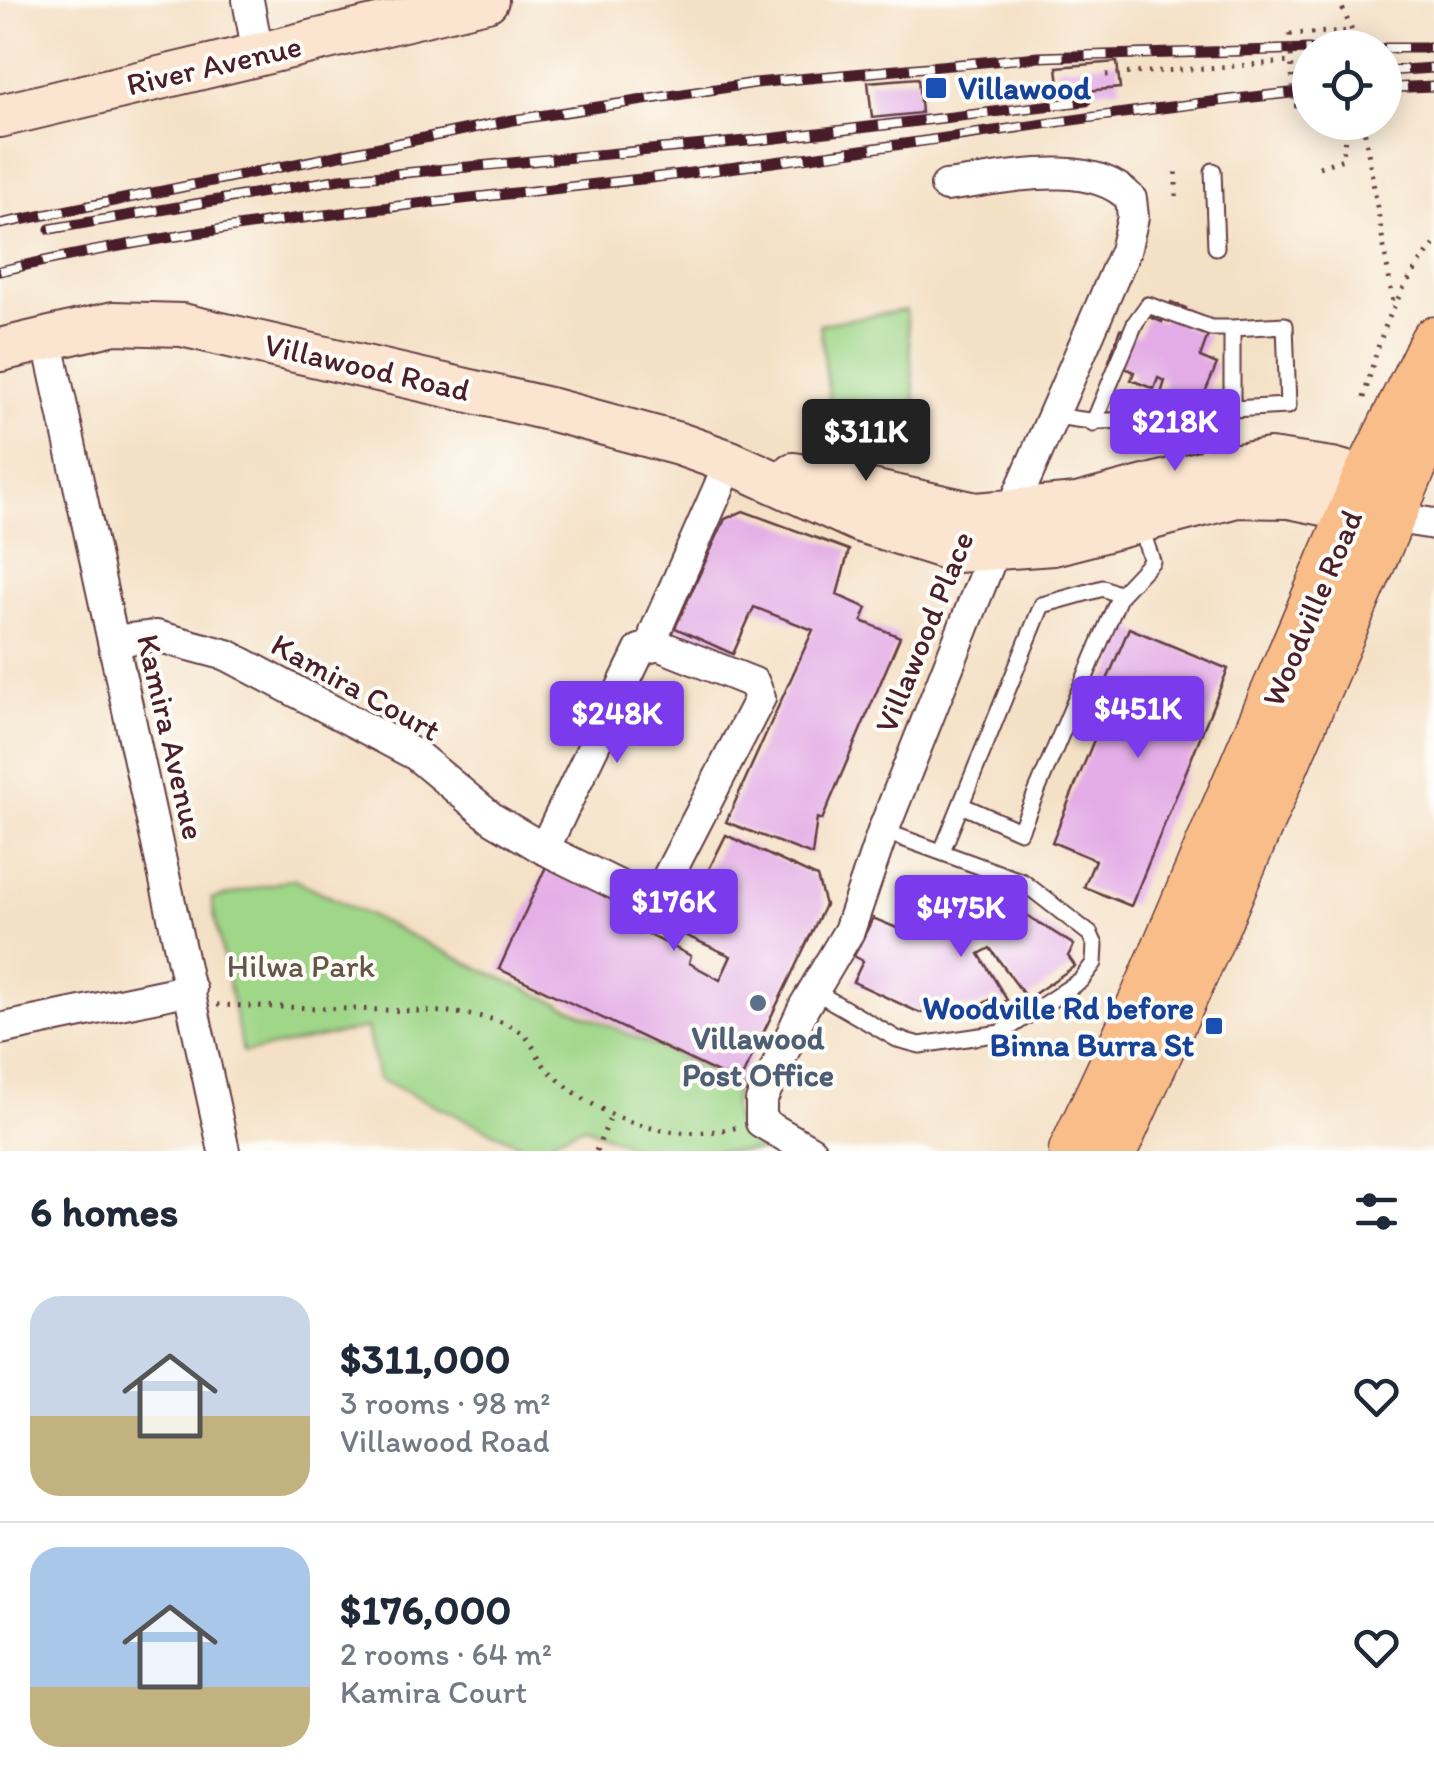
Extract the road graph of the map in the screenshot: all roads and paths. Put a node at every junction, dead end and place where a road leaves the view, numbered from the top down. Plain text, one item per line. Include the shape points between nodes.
1 (248, 0) edge
2 (488, 0) edge
3 (1339, 0) edge
4 (258, 54) junction
5 (1291, 62) junction
6 (1106, 75) dead end
7 (1292, 77) edge
8 (0, 116) edge
9 (1345, 140) edge
10 (1366, 140) edge
11 (1319, 167) dead end
12 (1213, 171) dead end
13 (1176, 172) dead end
14 (946, 186) dead end
15 (1176, 196) dead end
16 (1434, 244) edge
17 (1216, 247) dead end
18 (1393, 303) junction
19 (1232, 328) junction
20 (47, 338) junction
21 (1434, 341) edge
22 (0, 350) edge
23 (890, 400) dead end
24 (1232, 409) junction
25 (1054, 415) junction
26 (1360, 415) dead end
27 (1434, 416) edge
28 (1200, 422) junction
29 (1093, 424) junction
30 (730, 462) junction
31 (1213, 469) junction
32 (874, 472) dead end
33 (1397, 502) edge
34 (1134, 507) junction
35 (1002, 532) junction
36 (1120, 595) junction
37 (114, 640) junction
38 (658, 645) junction
39 (961, 804) junction
40 (883, 831) junction
41 (544, 850) junction
42 (942, 851) junction
43 (191, 989) junction
44 (816, 992) junction
45 (0, 1029) edge
46 (612, 1116) junction
47 (761, 1122) junction
48 (224, 1151) edge
49 (596, 1151) edge
50 (811, 1151) edge
51 (1074, 1151) edge
52 (1114, 1151) edge

1 - 4 street
2 - 4 street, River Avenue
3 - 5 path, bridge via 1352,31 1290,34
4 - 8 street, River Avenue
5 - 6 path
5 - 7 path, bridge
9 - 11 path via 1343,159
10 - 18 path
12 - 17 lane
13 - 15 path
14 - 25 street, Villawood Place via 1064,175 1101,178 1132,199 1125,251
16 - 18 path
18 - 26 path
19 - 24 lane
19 - 24 lane via 1284,326 1288,406
19 - 29 lane via 1211,328 1148,306 1134,323
20 - 22 street, Villawood Road
20 - 30 street, Villawood Road via 114,323 182,325 553,410
20 - 37 street, Kamira Avenue
21 - 33 main road, Woodville Road
23 - 32 path
24 - 28 lane
25 - 29 lane
25 - 35 street, Villawood Place
27 - 33 main road, Woodville Road
28 - 29 lane
28 - 31 lane
30 - 35 street, Villawood Road via 926,545
30 - 38 street via 655,632
31 - 33 street, Villawood Road via 1270,460 1332,469
31 - 34 street, Villawood Road
33 - 34 street, Villawood Road via 1263,494
33 - 51 main road, Woodville Road via 1146,995
33 - 52 main road, Woodville Road
34 - 35 street, Villawood Road via 1053,544
34 - 36 lane via 1152,560
35 - 40 street, Villawood Place
36 - 39 lane via 1103,588 1042,605
36 - 39 lane via 1020,831
37 - 41 street, Kamira Court via 156,636 228,655 416,755 493,819
37 - 43 street, Kamira Avenue
38 - 41 street via 640,650
38 - 41 street, Kamira Court via 754,682 760,698 670,878 656,898 636,894
39 - 42 lane
40 - 42 lane
40 - 44 street, Villawood Place via 849,931
42 - 44 lane via 1024,882 1090,934 1094,963 1082,980 1001,1033 920,1045 897,1039
43 - 45 street
43 - 46 path via 234,1009 293,1006 486,1018 522,1034 546,1068
43 - 48 street, Kamira Avenue
44 - 47 street, Villawood Place via 761,1101
46 - 47 path via 652,1131 711,1134
46 - 49 path
47 - 50 street

